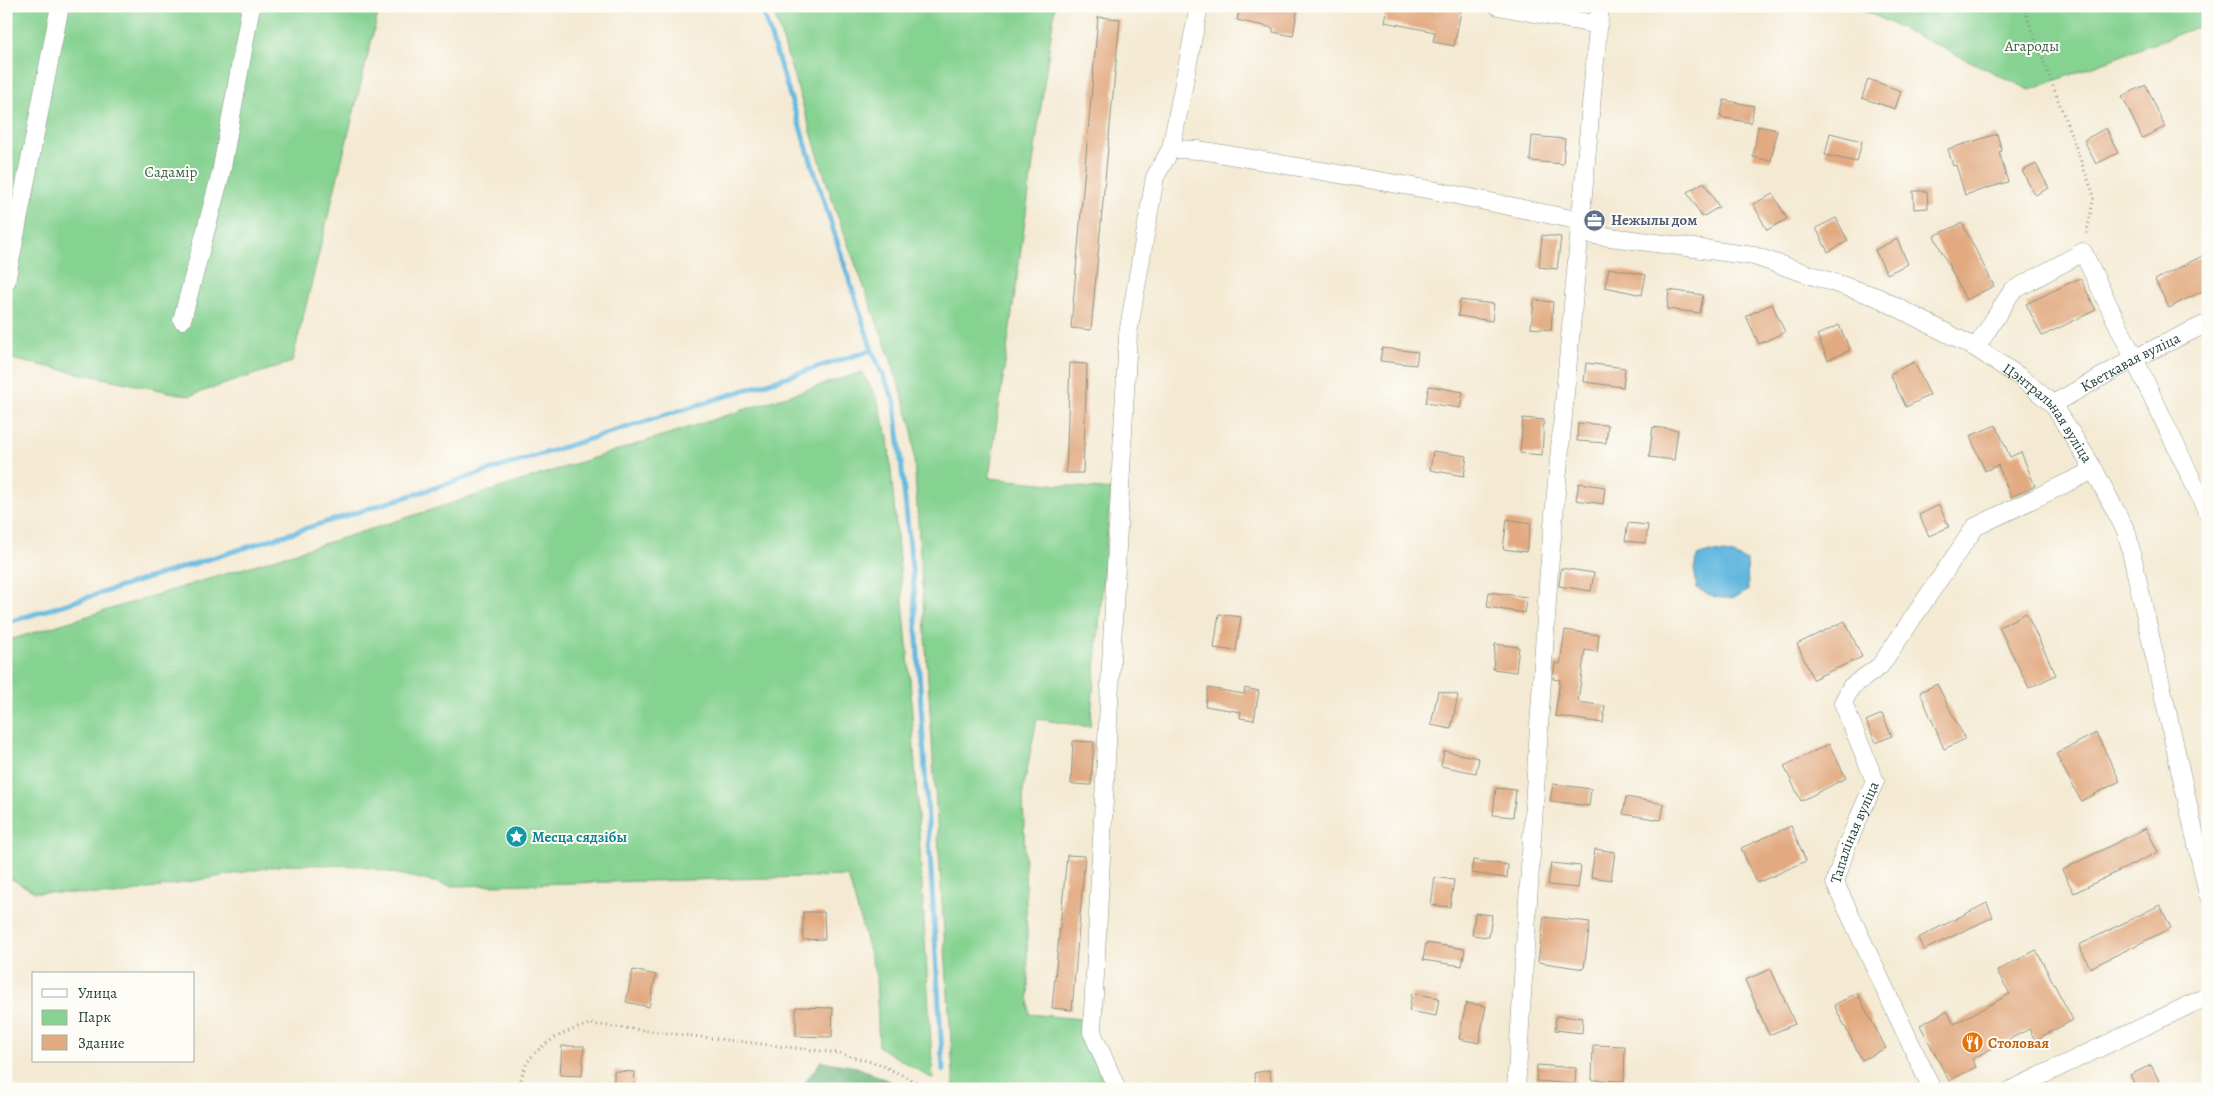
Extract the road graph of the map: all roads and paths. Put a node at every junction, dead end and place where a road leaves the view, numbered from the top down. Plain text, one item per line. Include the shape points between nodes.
1 (60, 6) edge
2 (251, 6) edge
3 (1199, 6) edge
4 (1498, 6) edge
5 (1600, 6) edge
6 (2022, 6) edge
7 (1599, 25) junction
8 (1171, 149) junction
9 (1580, 227) junction
10 (2083, 252) junction
11 (6, 282) edge
12 (182, 320) dead end
13 (2208, 323) edge
14 (1976, 348) junction
15 (2134, 358) junction
16 (2053, 404) junction
17 (2094, 470) junction
18 (2208, 513) edge
19 (2208, 894) edge
20 (2208, 996) edge
21 (518, 1089) edge
22 (931, 1089) edge
23 (1118, 1089) edge
24 (1516, 1089) edge
25 (1932, 1089) edge
26 (2013, 1089) edge

1 - 11 street
2 - 12 street via 221,173
3 - 8 street
4 - 7 street
5 - 7 street
6 - 10 path via 2094,196
7 - 9 street
8 - 9 street, Цэнтральная вуліца via 1200,150 1432,190
8 - 23 street via 1155,178 1128,334 1092,1032
9 - 14 street, Цэнтральная вуліца via 1754,256 1877,297
9 - 24 street via 1549,570
10 - 14 street via 2012,291
10 - 15 street
13 - 15 street, Кветкавая вуліца
14 - 16 street, Цэнтральная вуліца
15 - 16 street, Кветкавая вуліца
15 - 18 street
16 - 17 street, Цэнтральная вуліца
17 - 19 street, Цэнтральная вуліца via 2126,533
17 - 25 street, Тапаліная вуліца via 1975,528 1880,666 1851,687 1843,703 1876,781 1846,847 1835,883
20 - 26 street
21 - 22 path via 527,1063 548,1042 564,1032 590,1024 838,1053 879,1064

